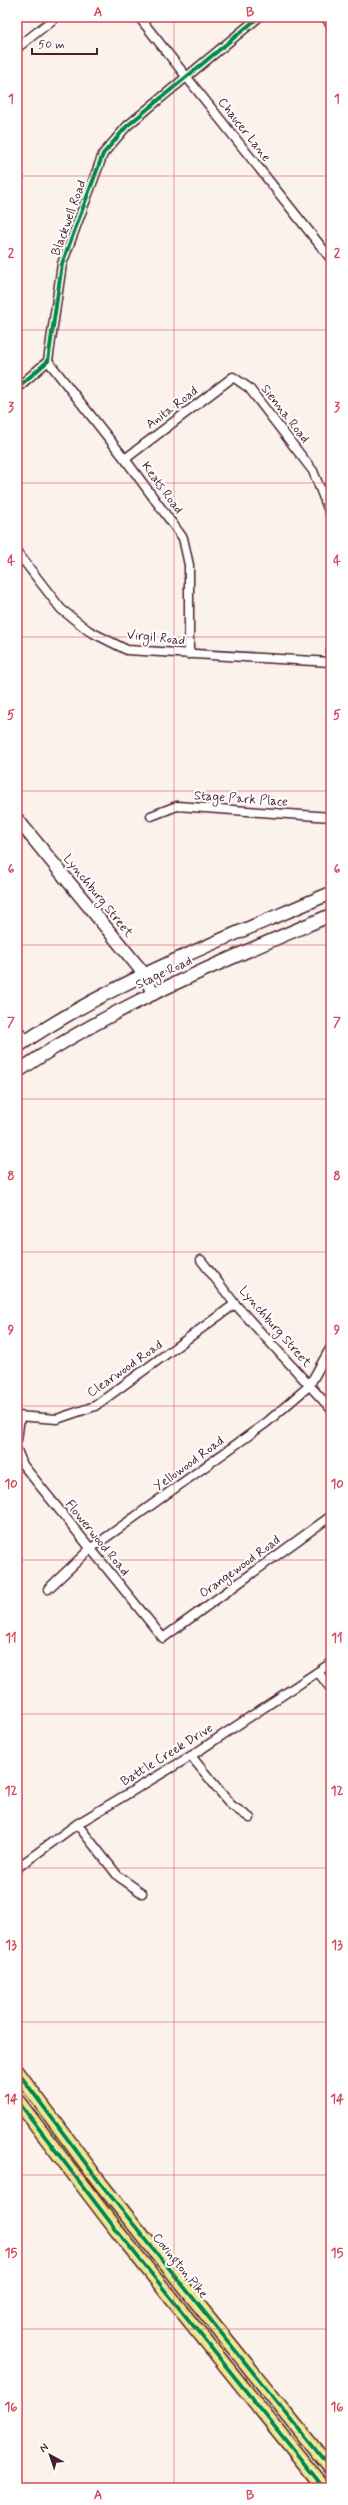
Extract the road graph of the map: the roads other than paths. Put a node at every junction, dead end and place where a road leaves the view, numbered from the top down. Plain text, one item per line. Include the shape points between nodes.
1 (56, 17) edge
2 (139, 17) edge
3 (259, 17) edge
4 (325, 17) edge
5 (331, 25) edge
6 (17, 48) edge
7 (186, 76) junction
8 (331, 259) edge
9 (48, 362) junction
10 (233, 377) joint
11 (17, 388) edge
12 (125, 459) junction
13 (331, 516) edge
14 (17, 552) edge
15 (331, 650) edge
16 (189, 654) junction
17 (331, 662) edge
18 (151, 816) dead end
19 (331, 817) edge
20 (17, 819) edge
21 (331, 893) edge
22 (331, 915) edge
23 (145, 975) junction
24 (153, 994) junction
25 (17, 1028) edge
26 (22, 1044) edge
27 (17, 1072) edge
28 (200, 1260) dead end
29 (235, 1304) junction
30 (331, 1347) edge
31 (308, 1386) junction
32 (331, 1409) edge
33 (18, 1417) edge
34 (17, 1440) edge
35 (17, 1450) edge
36 (331, 1516) edge
37 (90, 1549) junction
38 (48, 1589) dead end
39 (163, 1638) joint
40 (331, 1663) edge
41 (318, 1672) junction
42 (331, 1689) edge
43 (192, 1756) junction
44 (250, 1818) dead end
45 (77, 1824) junction
46 (17, 1868) edge
47 (142, 1893) dead end
48 (17, 2071) edge
49 (17, 2100) edge
50 (331, 2469) edge
51 (324, 2488) edge

1 - 6 street
2 - 7 street, Chaucer Lane
3 - 7 street, Blackwell Road
4 - 5 street
7 - 8 street, Chaucer Lane
7 - 9 street, Blackwell Road via 127,126 103,154 62,264
9 - 11 street
9 - 12 street, Keats Road
10 - 12 street, Anita Road
10 - 13 street, Sienna Road via 249,388 313,471
12 - 16 street, Keats Road via 183,538 189,565
14 - 16 street, Virgil Road via 61,609 89,632 127,650
15 - 17 street
16 - 17 street, Virgil Road
18 - 19 street, Stage Park Place via 177,806
20 - 23 main road, Lynchburg Street
21 - 23 main road, Stage Road
22 - 24 main road, Stage Road
23 - 24 main road, Lynchburg Street
23 - 26 main road, Stage Road
24 - 27 main road, Stage Road via 108,1016
25 - 26 street
28 - 29 street, Lynchburg Street
29 - 31 street, Lynchburg Street
29 - 33 street, Clearwood Road via 95,1406 57,1419
30 - 31 street, Yellowood Road
31 - 32 street, Lynchburg Street
31 - 37 street, Yellowood Road via 266,1423
33 - 34 street
35 - 37 street, Flowerwood Road via 23,1465
36 - 39 street, Orangewood Road
37 - 38 street, Yellowood Road
37 - 39 street, Flowerwood Road
40 - 41 street, Battle Creek Drive
41 - 42 street
41 - 43 street, Battle Creek Drive
43 - 44 street via 230,1805
43 - 45 street, Battle Creek Drive
45 - 46 street, Battle Creek Drive
45 - 47 street via 118,1876
48 - 50 main road, Covington Pike via 101,2184
49 - 51 main road, Covington Pike via 117,2231

